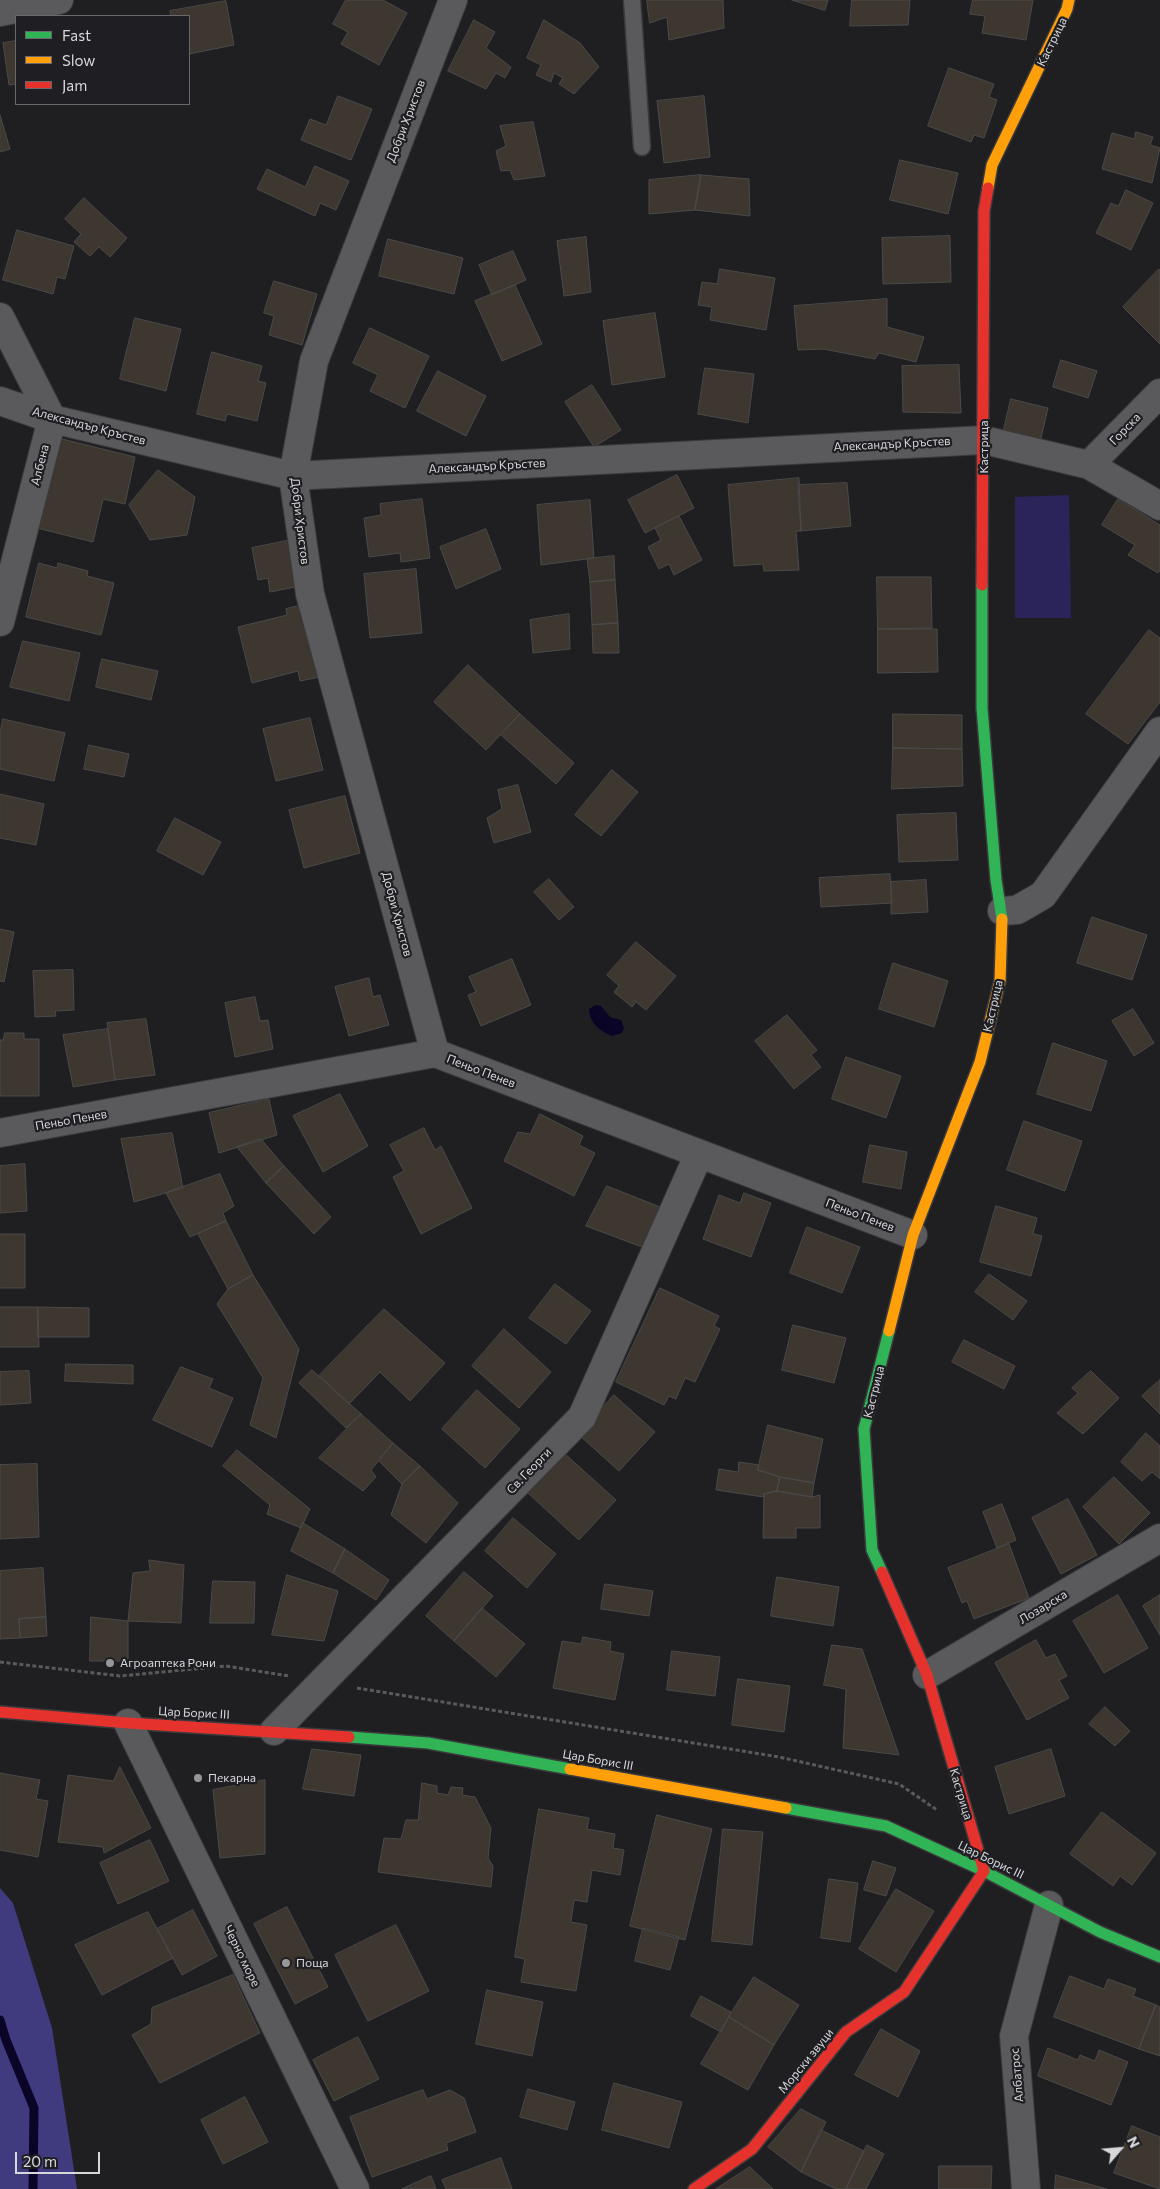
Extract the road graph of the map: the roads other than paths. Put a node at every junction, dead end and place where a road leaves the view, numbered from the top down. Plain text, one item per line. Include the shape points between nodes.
1 (59, 0) edge
2 (453, 0) edge
3 (632, 0) edge
4 (1069, 0) edge
5 (0, 12) edge
6 (642, 147) dead end
7 (0, 317) edge
8 (1160, 393) edge
9 (0, 400) edge
10 (52, 419) junction
11 (984, 440) junction
12 (1089, 465) junction
13 (293, 476) junction
14 (1160, 506) edge
15 (0, 622) edge
16 (1160, 731) edge
17 (1002, 912) junction
18 (435, 1053) junction
19 (0, 1133) edge
20 (699, 1154) junction
21 (913, 1235) junction
22 (1160, 1538) edge
23 (927, 1675) junction
24 (0, 1712) edge
25 (128, 1723) junction
26 (274, 1731) junction
27 (984, 1871) junction
28 (1049, 1905) junction
29 (1160, 1957) edge
30 (355, 2189) edge
31 (694, 2189) edge
32 (1026, 2189) edge

1 - 5 street
2 - 13 street, Добри Христов via 314,361
3 - 6 lane
4 - 11 street, Кастрица via 992,165 984,211
7 - 10 street
8 - 12 street, Горска
9 - 10 street, Александър Кръстев
10 - 13 street, Александър Кръстев
10 - 15 street, Албена
11 - 12 street, Александър Кръстев
11 - 13 street, Александър Кръстев
11 - 17 street, Кастрица via 982,708 996,880
12 - 14 street, Александър Кръстев
13 - 18 street, Добри Христов via 310,594
16 - 17 street via 1043,894 1018,910
17 - 21 street, Кастрица via 1000,981 980,1062
18 - 19 street, Пеньо Пенев
18 - 20 street, Пеньо Пенев
20 - 21 street, Пеньо Пенев
20 - 26 street, Св. Георги via 582,1417
21 - 23 street, Кастрица via 864,1429 872,1550
22 - 23 street, Лозарска
23 - 27 street, Кастрица
24 - 25 street, Цар Борис III
25 - 26 street, Цар Борис III
25 - 30 street, Черно море
26 - 27 street, Цар Борис III via 428,1743 886,1826
27 - 28 street, Цар Борис III
27 - 31 street, Морски звуци via 904,1992 846,2032 752,2149
28 - 29 street, Цар Борис III via 1100,1932
28 - 32 street, Албатрос via 1014,2036

